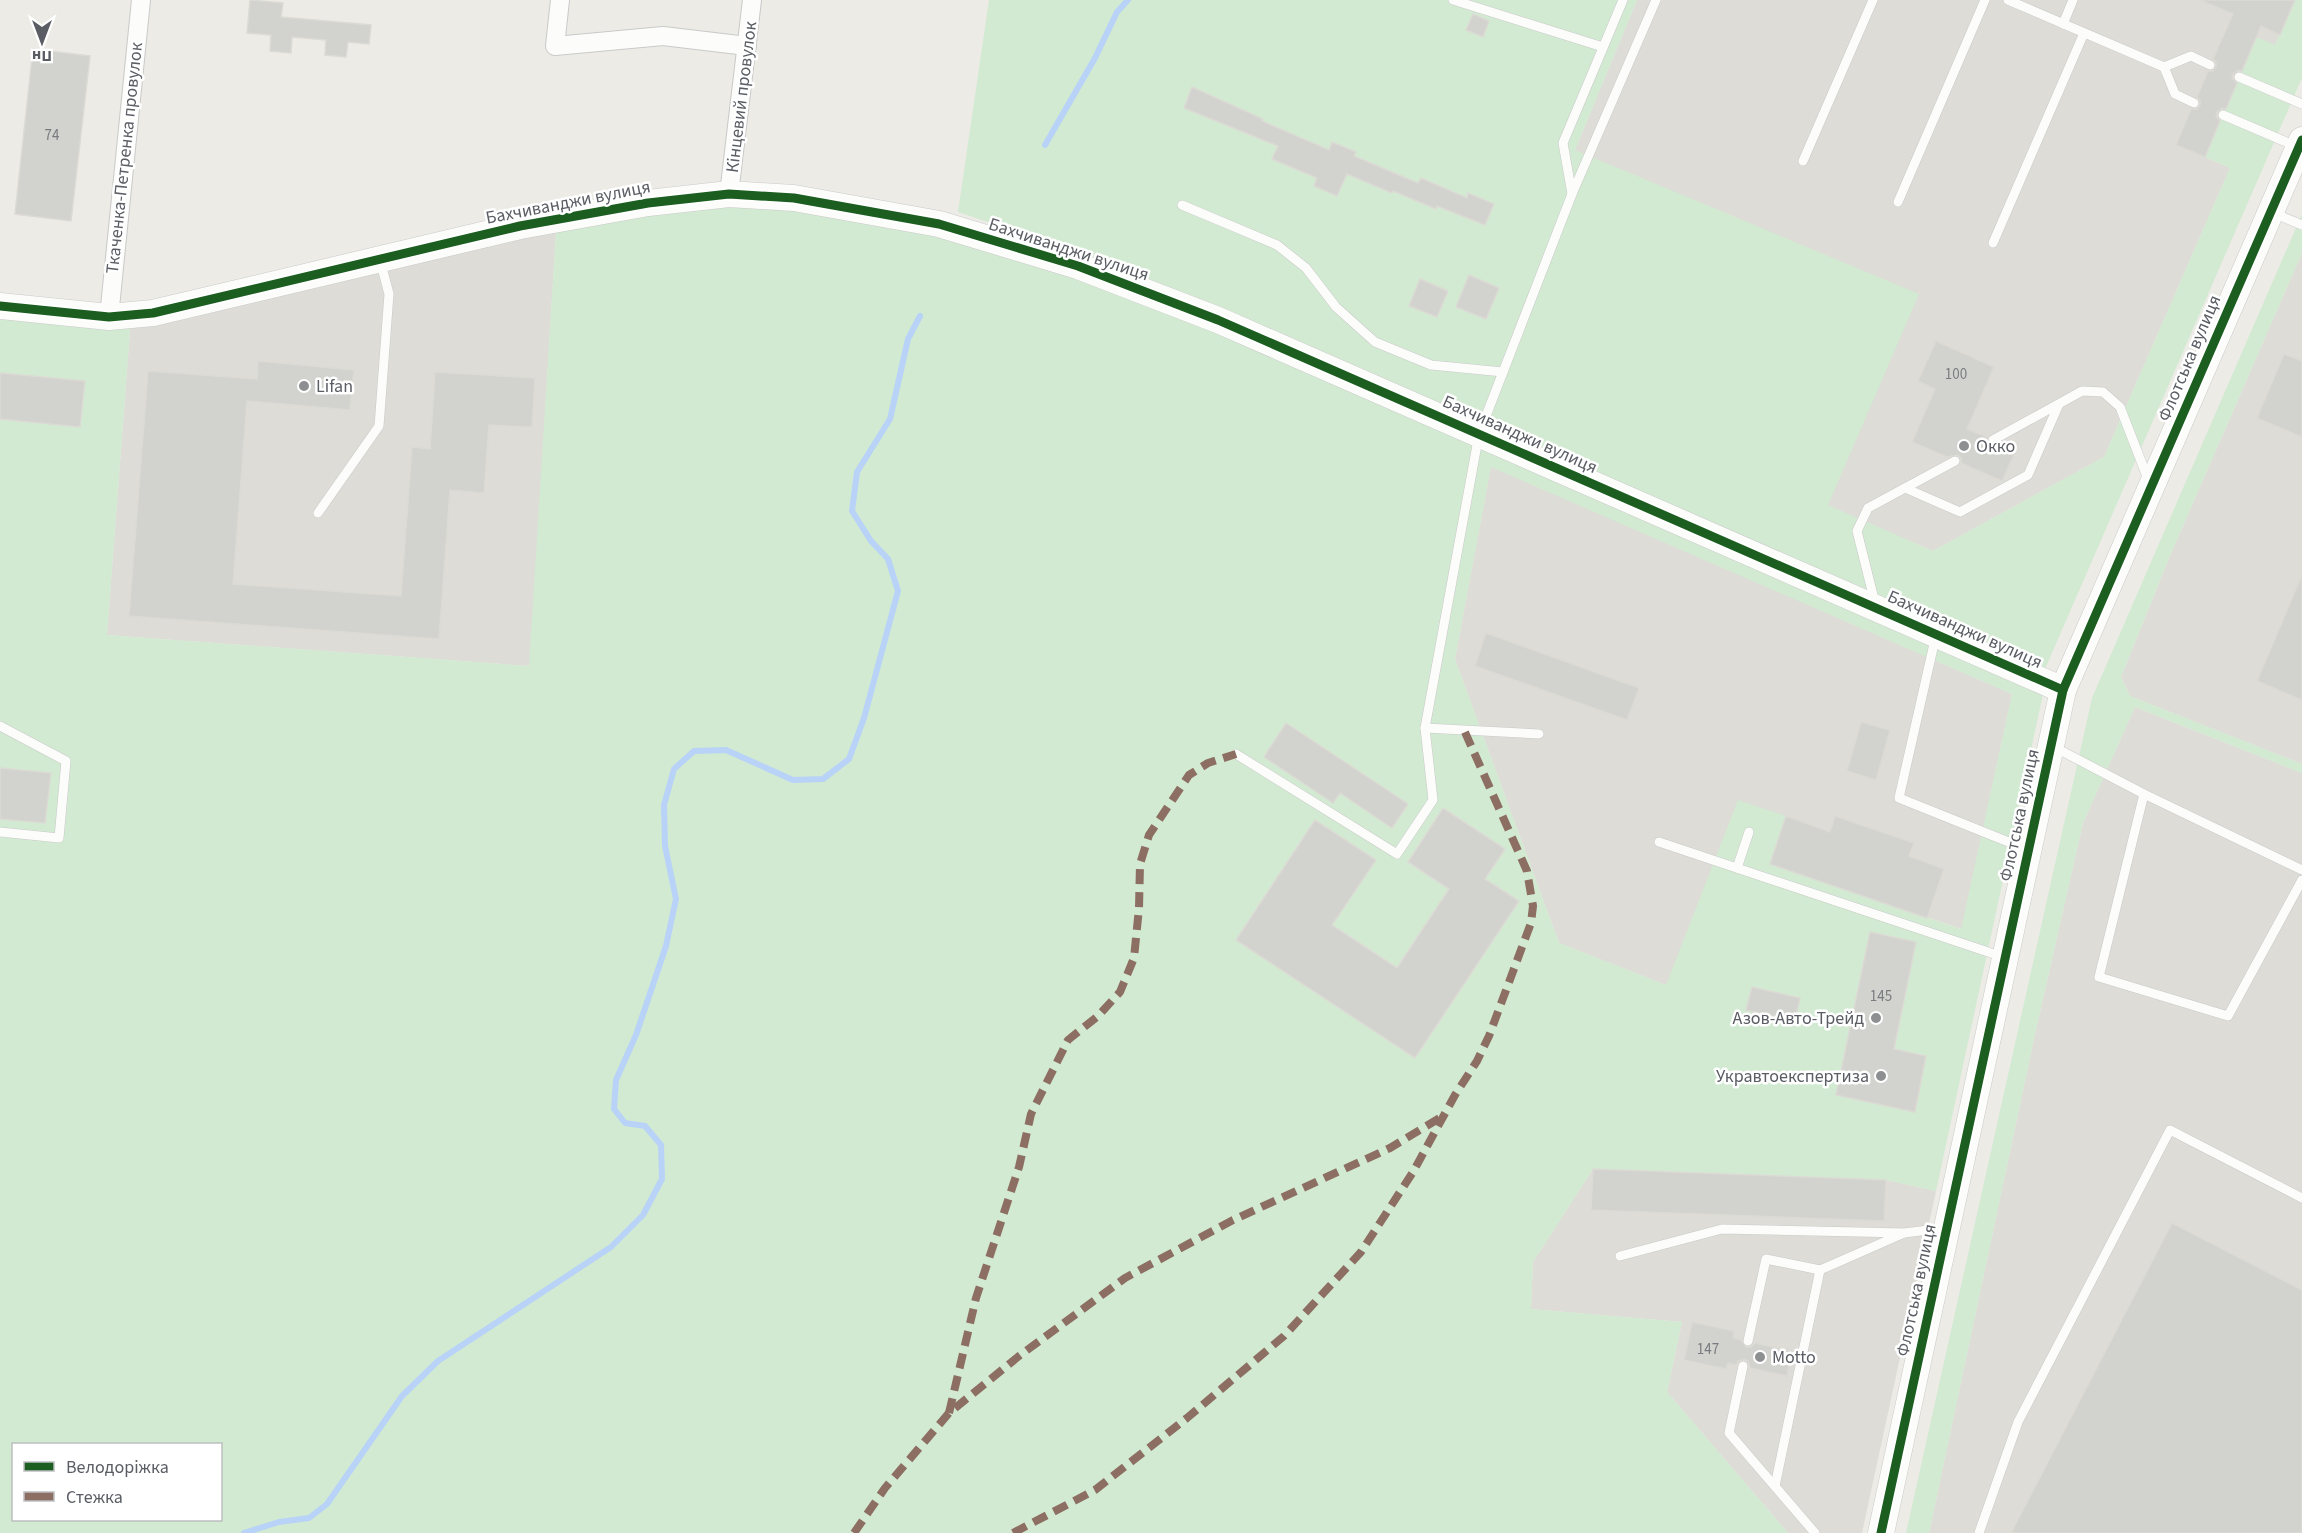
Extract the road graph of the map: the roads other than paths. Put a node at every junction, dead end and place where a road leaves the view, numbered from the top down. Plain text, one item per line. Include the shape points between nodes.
1 (141, 0) edge
2 (560, 0) edge
3 (752, 0) edge
4 (1454, 0) edge
5 (1623, 0) edge
6 (1656, 0) edge
7 (1873, 0) edge
8 (1985, 0) edge
9 (2008, 0) edge
10 (2073, 0) edge
11 (2063, 24) junction
12 (2084, 33) junction
13 (747, 46) junction
14 (1603, 47) junction
15 (2210, 65) dead end
16 (2164, 67) junction
17 (2239, 77) dead end
18 (2194, 103) dead end
19 (2302, 104) edge
20 (2223, 115) dead end
21 (2300, 144) edge
22 (1803, 161) dead end
23 (729, 194) junction
24 (1572, 194) junction
25 (1898, 202) dead end
26 (1182, 205) dead end
27 (2271, 212) junction
28 (2302, 225) edge
29 (1993, 243) dead end
30 (380, 258) junction
31 (0, 306) edge
32 (109, 317) junction
33 (1503, 372) junction
34 (2059, 404) junction
35 (1479, 434) junction
36 (1993, 440) dead end
37 (1955, 461) dead end
38 (2151, 487) junction
39 (1905, 488) junction
40 (318, 513) dead end
41 (1876, 608) junction
42 (1936, 634) junction
43 (2063, 690) junction
44 (0, 726) edge
45 (1425, 728) junction
46 (1539, 734) dead end
47 (2051, 746) junction
48 (1236, 754) dead end
49 (2144, 794) junction
50 (0, 832) edge
51 (1749, 832) dead end
52 (1659, 842) dead end
53 (2029, 850) junction
54 (1737, 868) junction
55 (2302, 870) edge
56 (2302, 880) edge
57 (2005, 958) junction
58 (2302, 1198) edge
59 (1947, 1227) junction
60 (1904, 1233) junction
61 (1620, 1256) dead end
62 (1820, 1270) junction
63 (1748, 1341) dead end
64 (1743, 1366) dead end
65 (1775, 1486) junction
66 (1815, 1533) edge
67 (1881, 1533) edge
68 (1979, 1533) edge

1 - 32 street, Ткаченка-Петренка провулок
2 - 13 street via 555,46 663,36
3 - 13 street, Кінцевий провулок
4 - 14 lane
5 - 14 lane
6 - 24 lane
7 - 22 lane
8 - 25 lane
9 - 11 lane
10 - 11 lane
11 - 12 lane
12 - 16 lane
12 - 29 lane
13 - 23 street, Кінцевий провулок
14 - 24 lane via 1563,143
15 - 16 lane via 2191,56
16 - 18 lane via 2175,94
17 - 19 lane
20 - 21 lane
21 - 27 street, Флотська вулиця
23 - 30 street, Бахчиванджи вулиця via 648,203 532,224
23 - 35 street, Бахчиванджи вулиця via 794,198 939,224 1078,266 1218,320
24 - 33 lane
26 - 33 lane via 1277,245 1306,268 1336,307 1375,342 1431,365
27 - 28 lane
27 - 38 street, Флотська вулиця
30 - 32 street, Бахчиванджи вулиця via 153,313
30 - 40 lane via 389,294 379,426
31 - 32 street, Бахчиванджи вулиця
33 - 35 lane
34 - 36 lane
34 - 38 lane via 2082,391 2103,392 2120,407
34 - 39 lane via 2028,475 2008,486 1960,512
35 - 41 street, Бахчиванджи вулиця
35 - 45 lane
37 - 39 lane
38 - 43 street, Флотська вулиця
39 - 41 lane via 1868,508 1857,531
41 - 42 street, Бахчиванджи вулиця
42 - 43 street, Бахчиванджи вулиця
42 - 53 lane via 1899,798
43 - 47 street, Флотська вулиця
44 - 50 lane via 66,761 59,838
45 - 46 lane
45 - 48 lane via 1432,800 1397,854
47 - 49 lane
47 - 53 street, Флотська вулиця
49 - 55 lane
49 - 56 lane via 2099,977 2228,1016
51 - 54 lane
52 - 54 lane
53 - 57 street, Флотська вулиця
54 - 57 lane
57 - 59 street, Флотська вулиця
58 - 68 lane via 2170,1130 2018,1422
59 - 60 lane
59 - 67 street, Флотська вулиця
60 - 61 lane via 1722,1228
60 - 62 lane
62 - 63 lane via 1766,1259
62 - 65 lane
64 - 65 lane via 1729,1433
65 - 66 lane

